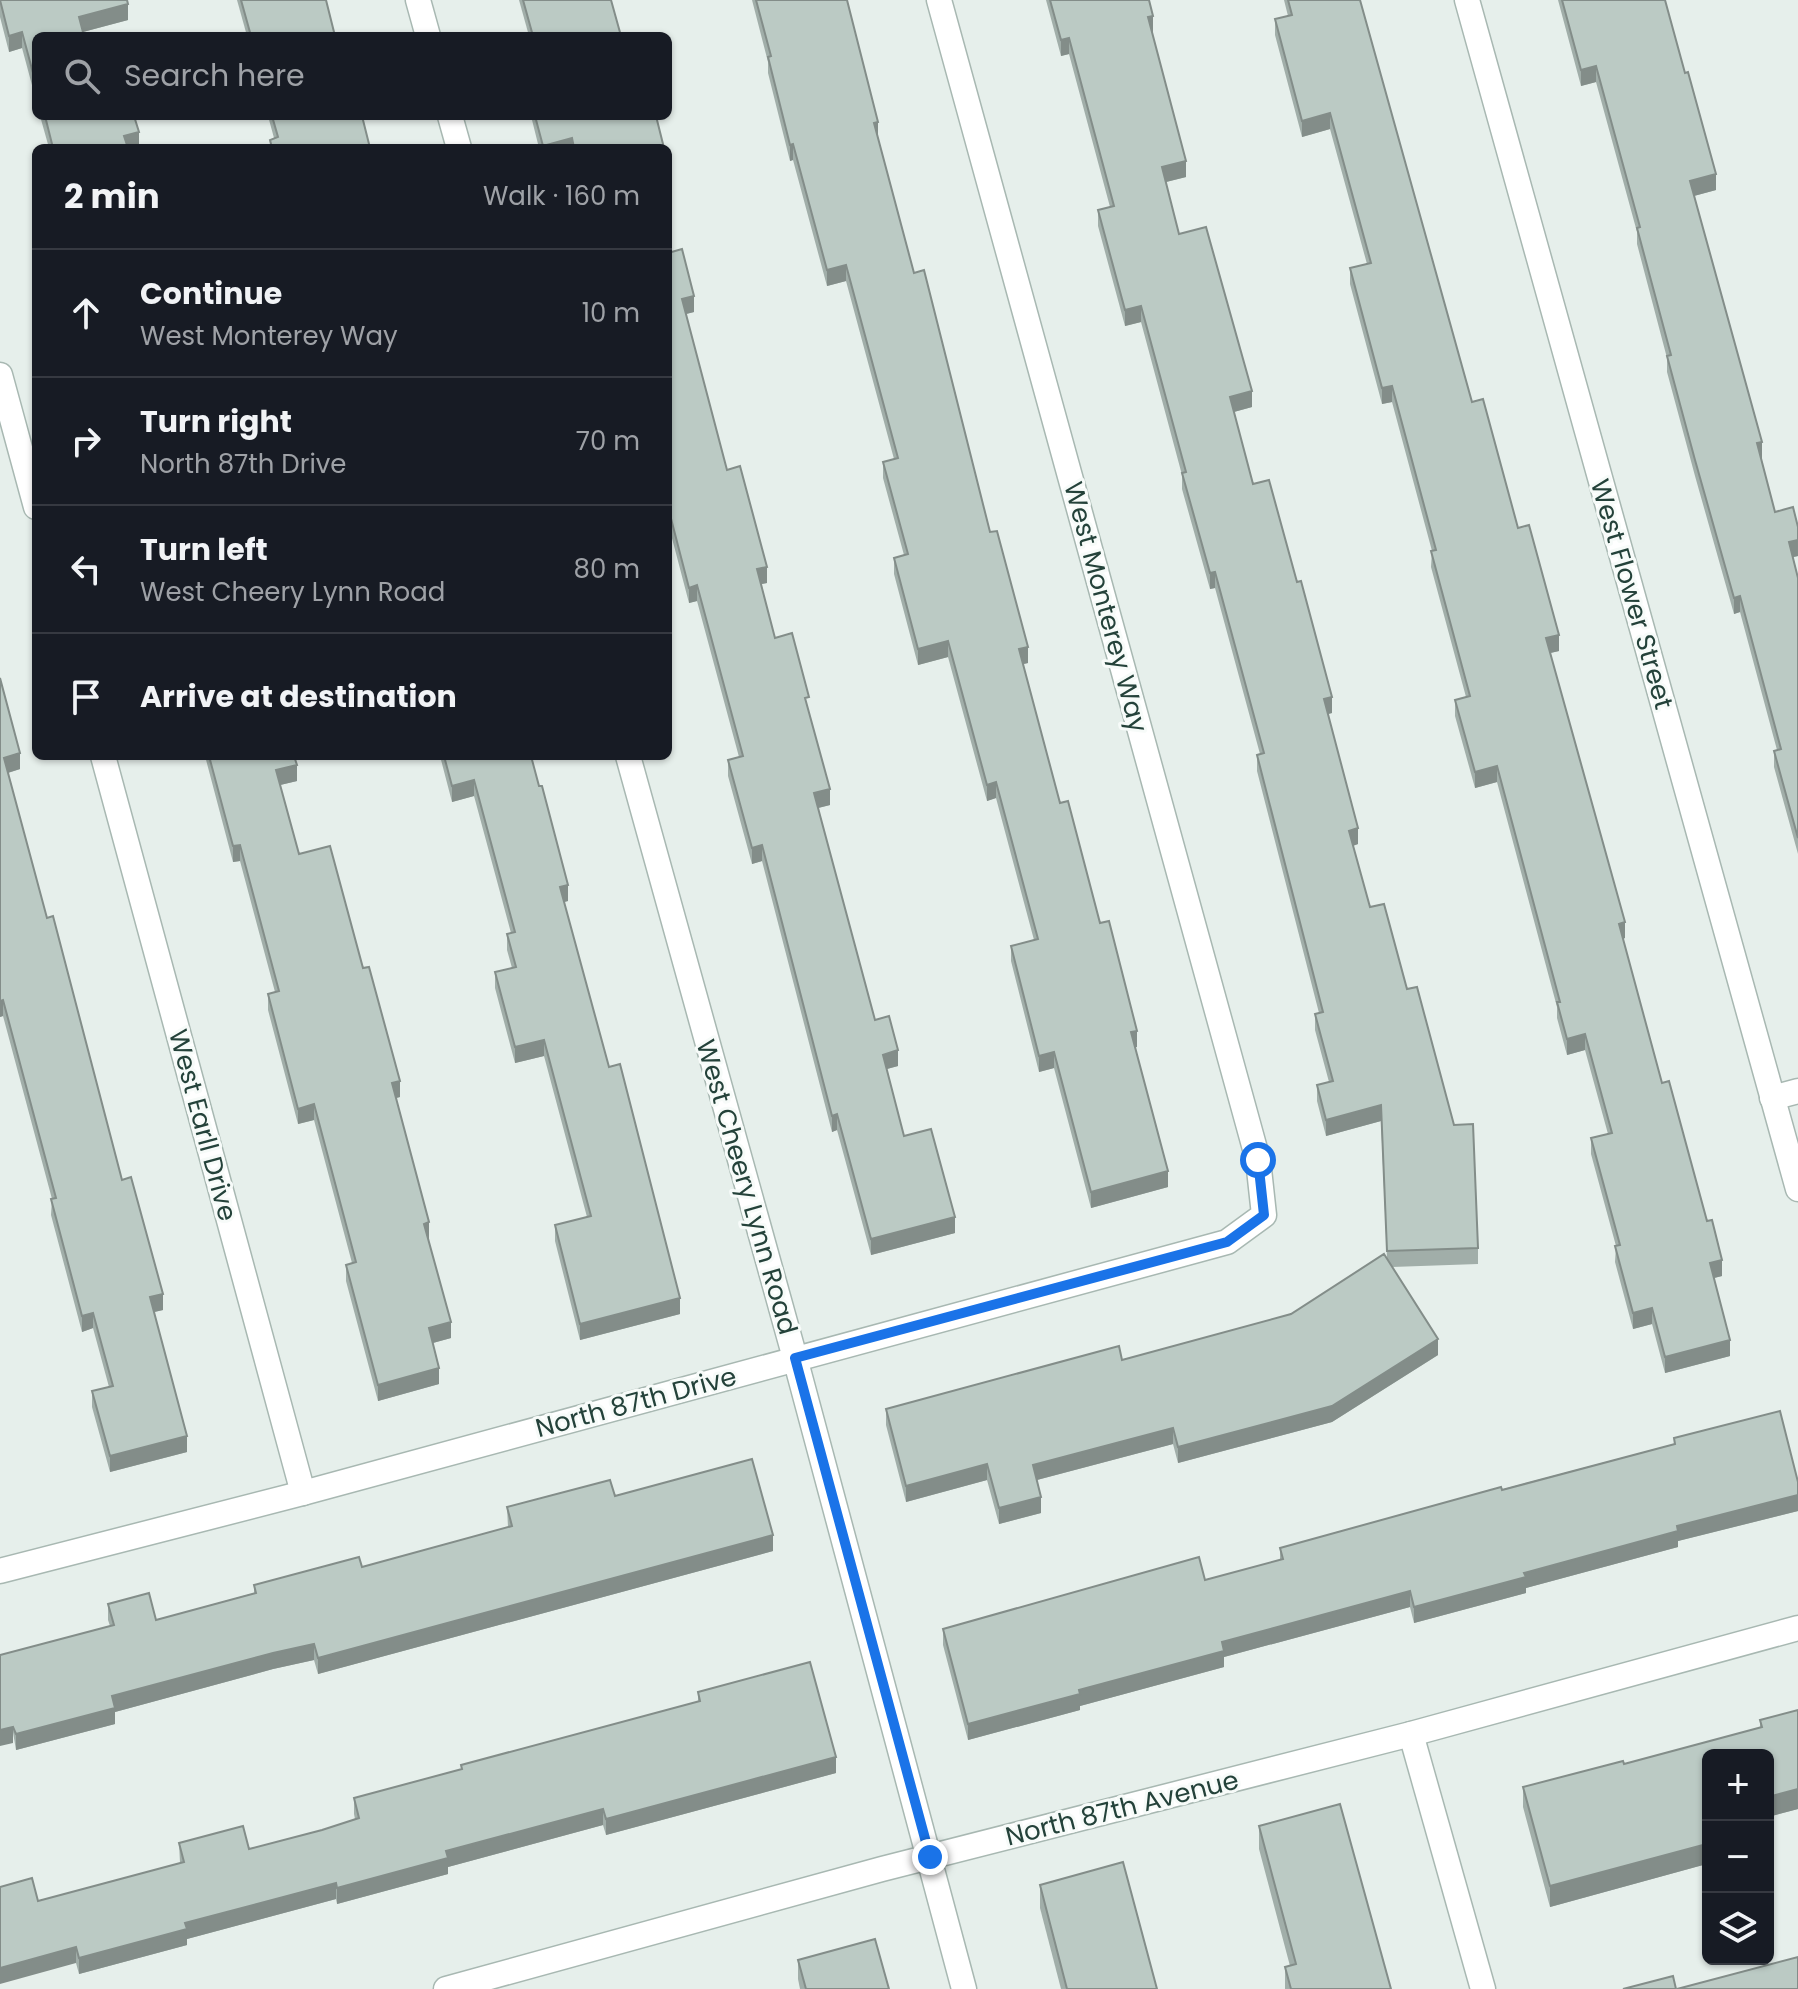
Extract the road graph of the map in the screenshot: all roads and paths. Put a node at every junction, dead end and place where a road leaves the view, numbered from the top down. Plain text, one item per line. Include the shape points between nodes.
1 (418, 0) edge
2 (939, 0) edge
3 (1467, 0) edge
4 (427, 32) edge
5 (451, 120) edge
6 (458, 144) edge
7 (0, 375) edge
8 (32, 492) edge
9 (104, 760) edge
10 (629, 760) edge
11 (1798, 1091) edge
12 (1772, 1098) junction
13 (1798, 1189) edge
14 (1264, 1215) joint
15 (795, 1358) junction
16 (303, 1493) junction
17 (0, 1571) edge
18 (1798, 1628) edge
19 (1411, 1734) junction
20 (930, 1857) junction
21 (446, 1989) edge
22 (964, 1989) edge
23 (1483, 1989) edge

1 - 4 street
2 - 14 street, West Monterey Way via 1258,1160
3 - 12 street, West Flower Street
5 - 6 street
7 - 8 street
9 - 16 street, West Earll Drive
10 - 15 street, West Cheery Lynn Road
11 - 12 street
12 - 13 street, West Flower Street
14 - 15 street, North 87th Drive via 1227,1242
15 - 16 street, North 87th Drive
15 - 20 street, West Cheery Lynn Road
16 - 17 street, North 87th Drive
18 - 19 street, North 87th Avenue
19 - 20 street, North 87th Avenue
19 - 23 street
20 - 21 street, North 87th Avenue
20 - 22 street, West Cheery Lynn Road

